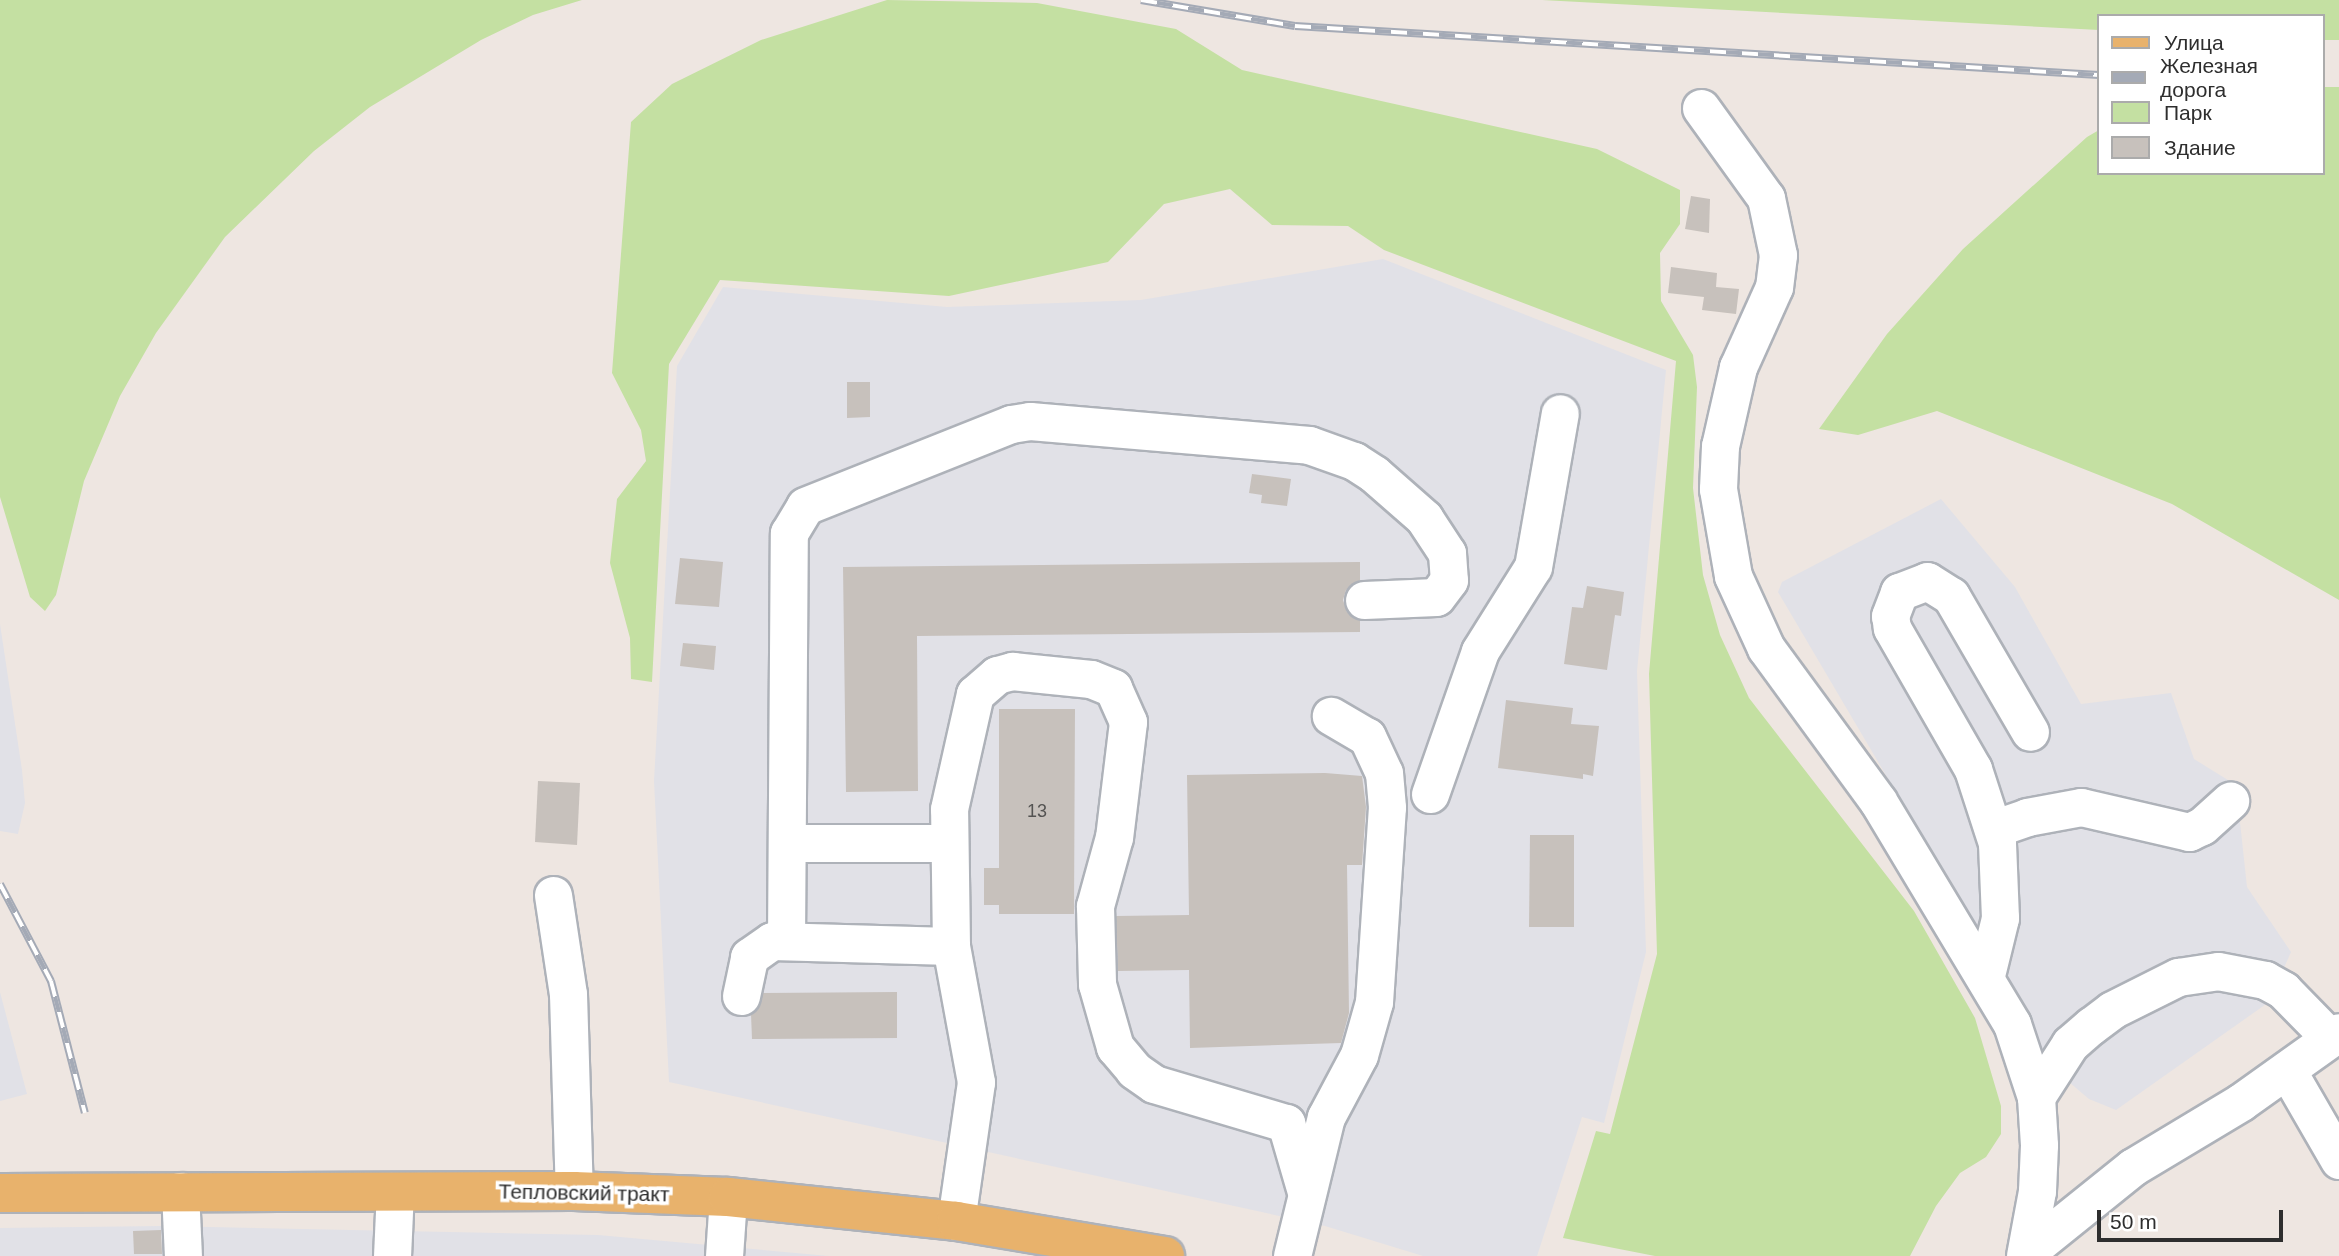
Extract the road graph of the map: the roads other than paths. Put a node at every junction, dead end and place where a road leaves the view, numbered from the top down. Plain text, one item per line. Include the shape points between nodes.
1 (1701, 108) dead end
2 (1560, 413) dead end
3 (1364, 600) dead end
4 (1331, 716) dead end
5 (2030, 732) dead end
6 (1430, 794) dead end
7 (2230, 801) dead end
8 (1993, 829) junction
9 (787, 843) junction
10 (950, 843) junction
11 (553, 895) dead end
12 (786, 940) junction
13 (951, 946) junction
14 (1986, 975) junction
15 (741, 996) dead end
16 (2334, 1034) edge
17 (2287, 1070) junction
18 (2036, 1097) junction
19 (2339, 1160) edge
20 (180, 1191) junction
21 (395, 1191) junction
22 (574, 1191) junction
23 (1306, 1192) junction
24 (0, 1193) edge
25 (728, 1197) junction
26 (956, 1221) junction
27 (396, 1251) edge
28 (2026, 1254) edge
29 (183, 1256) edge
30 (724, 1256) edge
31 (1165, 1256) edge
32 (1292, 1256) edge

1 - 14 lane via 1766,198 1778,255 1774,287 1738,367 1720,446 1718,489 1733,576 1766,648 1878,801
2 - 6 lane via 1533,567 1480,652
3 - 9 lane via 1436,597 1449,580 1447,553 1424,518 1374,474 1354,461 1309,445 1030,421 1011,424 814,501 798,513 789,533
4 - 23 lane via 1367,737 1377,754 1387,807 1374,1002 1359,1055 1326,1117
5 - 8 lane via 1951,596 1927,581 1899,592 1890,616 1892,628 1973,769
7 - 8 lane via 2189,832 2081,807 2058,809
8 - 14 lane via 2002,881 2000,918
9 - 10 lane
9 - 12 lane
10 - 13 lane
10 - 23 lane via 951,791 975,694 984,683 997,675 1029,671 1091,679 1113,688 1128,722 1117,823 1095,906 1097,984 1115,1047 1134,1070 1154,1084 1286,1123
11 - 22 lane via 569,995
12 - 13 lane
12 - 15 lane via 765,944 749,957
13 - 26 lane via 976,1082
14 - 18 lane via 2028,1062
16 - 17 lane
16 - 18 lane via 2265,979 2218,971 2178,977 2112,1010 2091,1026 2070,1044
17 - 19 lane
17 - 28 lane via 2133,1167
18 - 28 lane via 2037,1191
20 - 21 main road, Тепловский тракт
20 - 24 main road, Тепловский тракт
20 - 29 lane
21 - 22 main road, Тепловский тракт
21 - 27 lane
22 - 25 main road, Тепловский тракт
23 - 32 lane
25 - 26 main road, Тепловский тракт
25 - 30 lane
26 - 31 main road, Тепловский тракт

